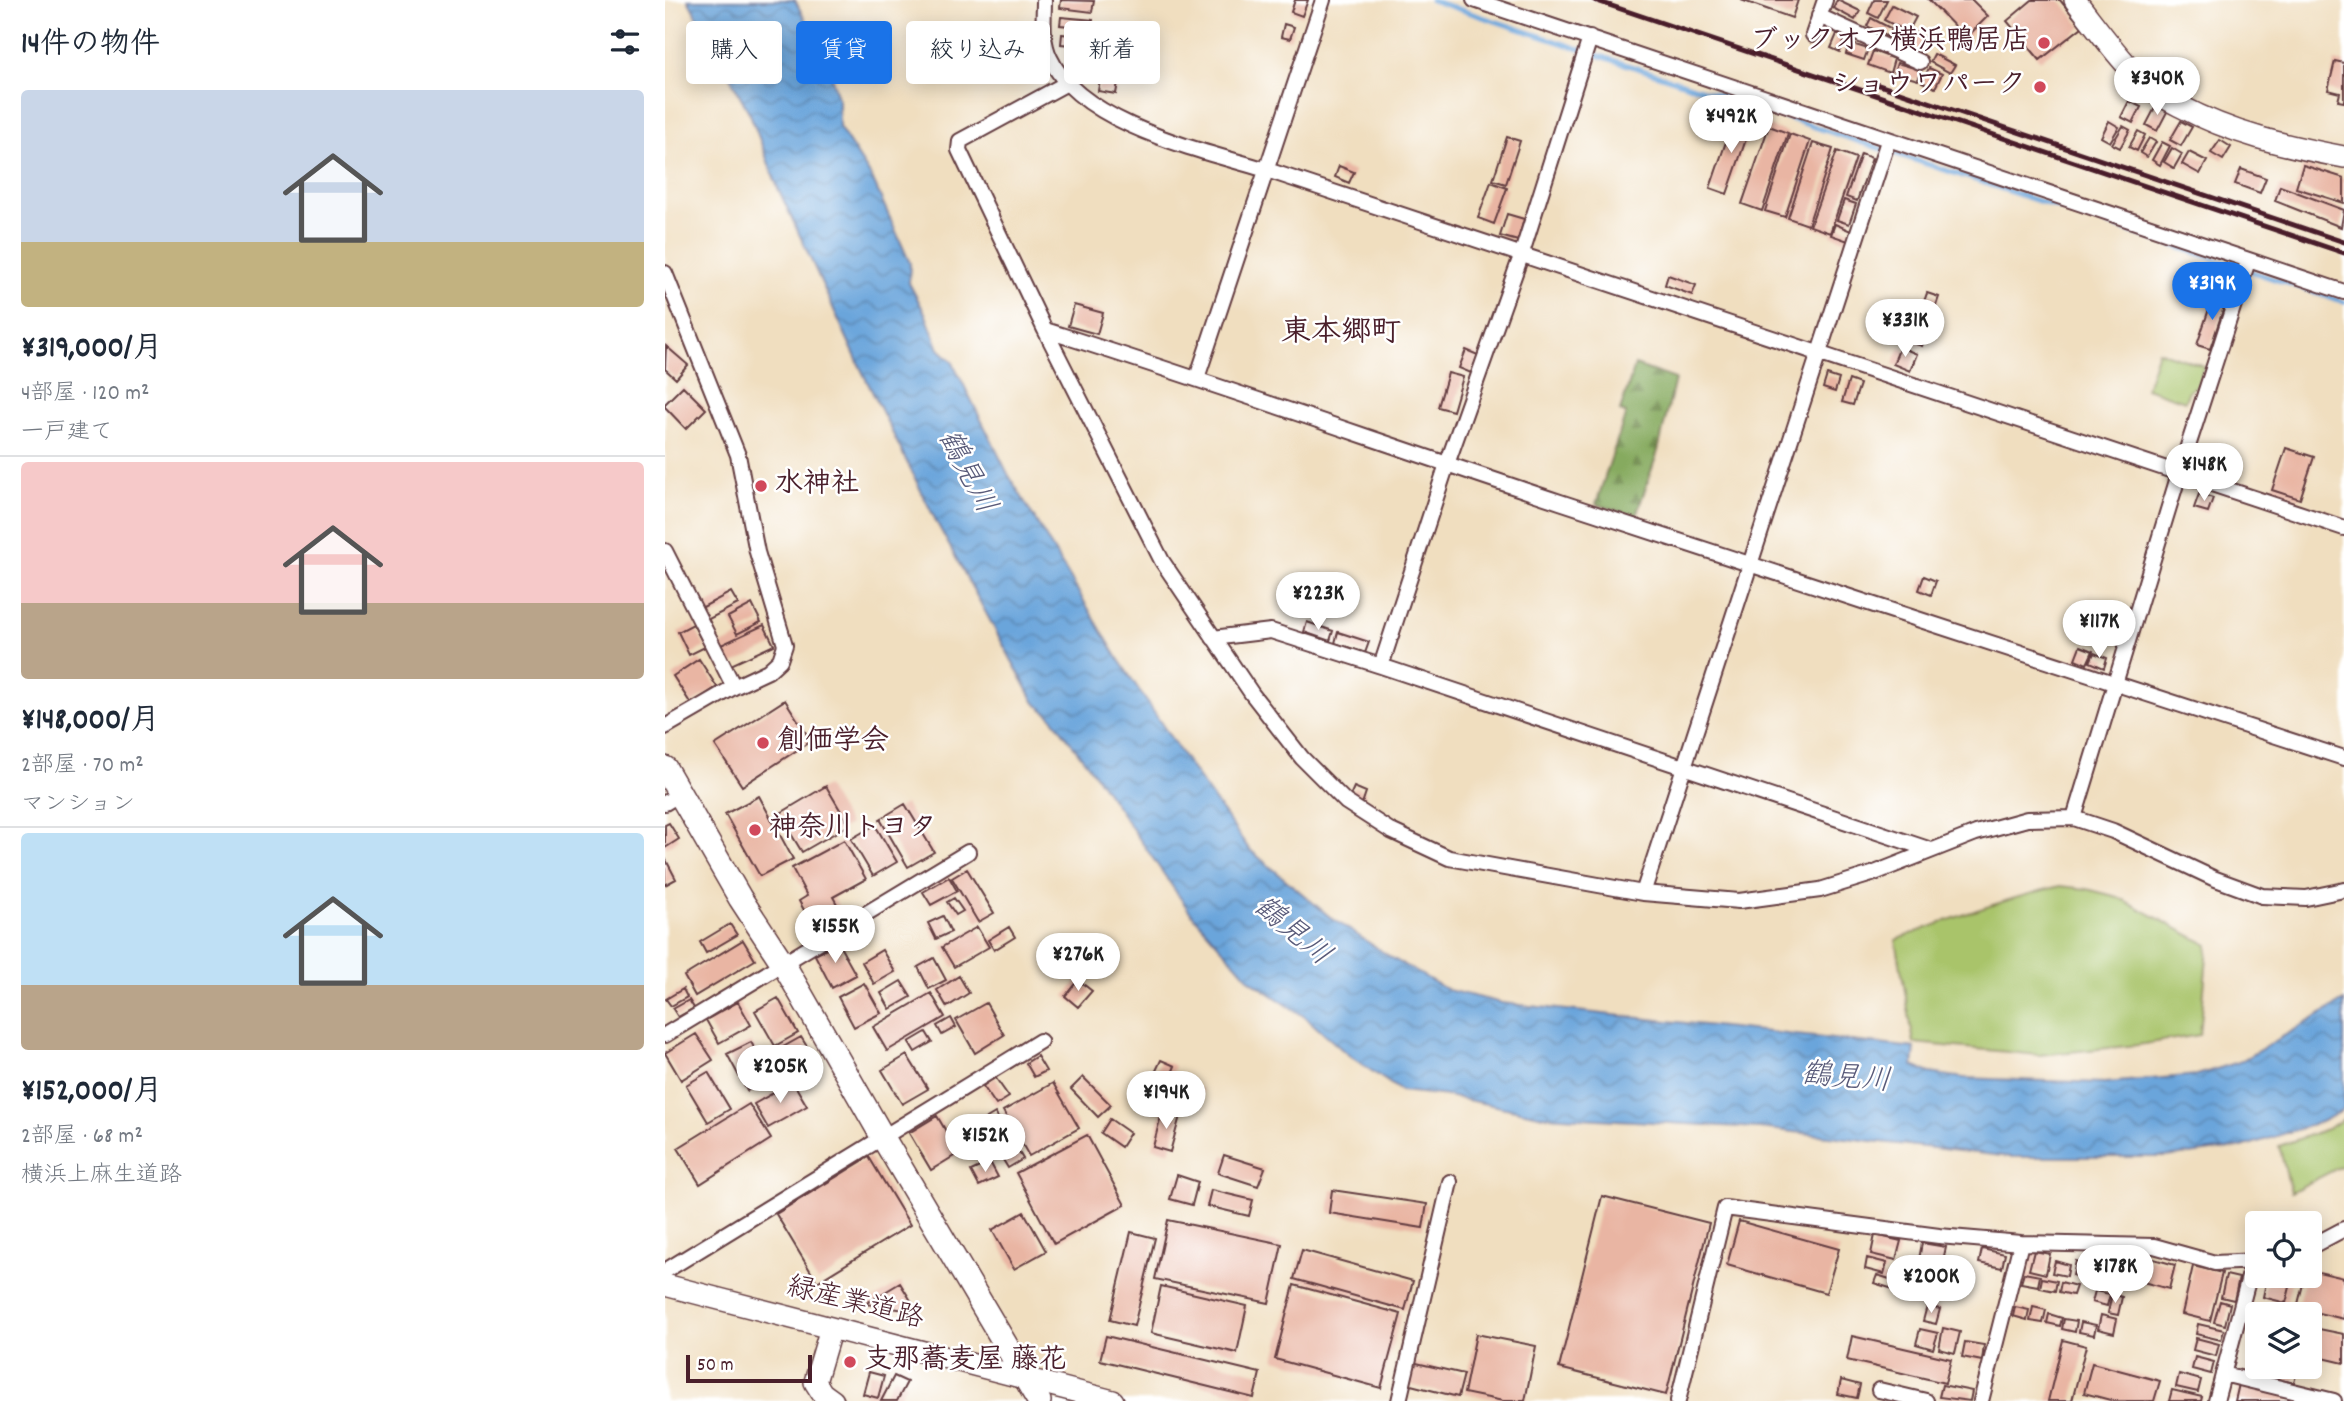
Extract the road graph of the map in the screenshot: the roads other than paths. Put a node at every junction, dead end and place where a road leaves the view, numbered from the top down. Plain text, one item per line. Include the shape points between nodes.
1 (1044, 0) edge
2 (1323, 0) edge
3 (1474, 0) edge
4 (1825, 0) edge
5 (2075, 0) edge
6 (1819, 16) junction
7 (1813, 35) dead end
8 (1587, 47) junction
9 (1920, 62) dead end
10 (1064, 79) edge
11 (1065, 84) edge
12 (1068, 84) edge
13 (1886, 147) junction
14 (2344, 157) edge
15 (1267, 170) junction
16 (1521, 256) junction
17 (2246, 266) junction
18 (665, 274) edge
19 (2344, 292) edge
20 (1045, 330) junction
21 (1818, 353) junction
22 (1197, 378) junction
23 (1447, 464) junction
24 (2179, 474) junction
25 (2344, 528) edge
26 (665, 551) edge
27 (1749, 565) junction
28 (1213, 638) junction
29 (1381, 666) junction
30 (2114, 683) junction
31 (734, 687) junction
32 (665, 727) edge
33 (2344, 758) edge
34 (665, 768) edge
35 (1684, 768) junction
36 (673, 799) edge
37 (2074, 818) junction
38 (1931, 850) junction
39 (968, 852) dead end
40 (2344, 890) edge
41 (1643, 893) junction
42 (784, 965) junction
43 (665, 1035) edge
44 (1040, 1041) dead end
45 (882, 1136) junction
46 (1450, 1182) dead end
47 (2344, 1229) edge
48 (2322, 1241) edge
49 (2021, 1242) junction
50 (2245, 1262) edge
51 (665, 1270) edge
52 (665, 1285) edge
53 (2247, 1288) edge
54 (831, 1328) junction
55 (2223, 1374) junction
56 (1024, 1378) junction
57 (1879, 1390) dead end
58 (833, 1401) edge
59 (1039, 1401) edge
60 (1113, 1401) edge
61 (1399, 1401) edge
62 (1678, 1401) edge
63 (1926, 1401) edge
64 (1981, 1401) edge
65 (2216, 1401) edge
66 (2334, 1401) edge

1 - 10 street via 1043,33 1049,58
2 - 15 street
3 - 8 street
4 - 6 street
5 - 14 street via 2146,85 2171,102 2236,132
6 - 7 street
6 - 9 street
8 - 13 street
8 - 16 street
11 - 20 street via 958,146
12 - 15 street via 1091,103 1165,140
13 - 17 street
13 - 21 street
15 - 16 street
15 - 22 street
16 - 21 street
16 - 23 street
17 - 19 street
17 - 24 street
18 - 31 street via 738,455 757,551 785,645 780,660 768,671
20 - 22 street
20 - 28 street via 1162,561
21 - 24 street
21 - 27 street
22 - 23 street
23 - 27 street
23 - 29 street
24 - 25 street
24 - 30 street
26 - 31 street
27 - 30 street
27 - 35 street
28 - 29 street via 1271,631
28 - 41 street via 1302,758 1346,802 1391,831 1449,858
29 - 35 street
30 - 33 street
30 - 37 street
31 - 32 street
34 - 36 main road
35 - 38 street
35 - 41 street
36 - 42 main road
37 - 38 street via 2027,820
37 - 40 street via 2262,896 2306,898
38 - 41 street via 1820,890 1739,901
39 - 42 street
42 - 43 street
42 - 45 main road
44 - 45 street
45 - 51 street
45 - 56 main road
46 - 61 street
47 - 48 street
49 - 50 street via 2154,1246 2215,1263
49 - 62 street via 1725,1208
49 - 64 street
52 - 54 street, 緑産業道路
53 - 55 street
54 - 56 street, 緑産業道路
54 - 58 street via 815,1382
55 - 65 street
55 - 66 street
56 - 59 main road
56 - 60 street, 緑産業道路
57 - 63 street

